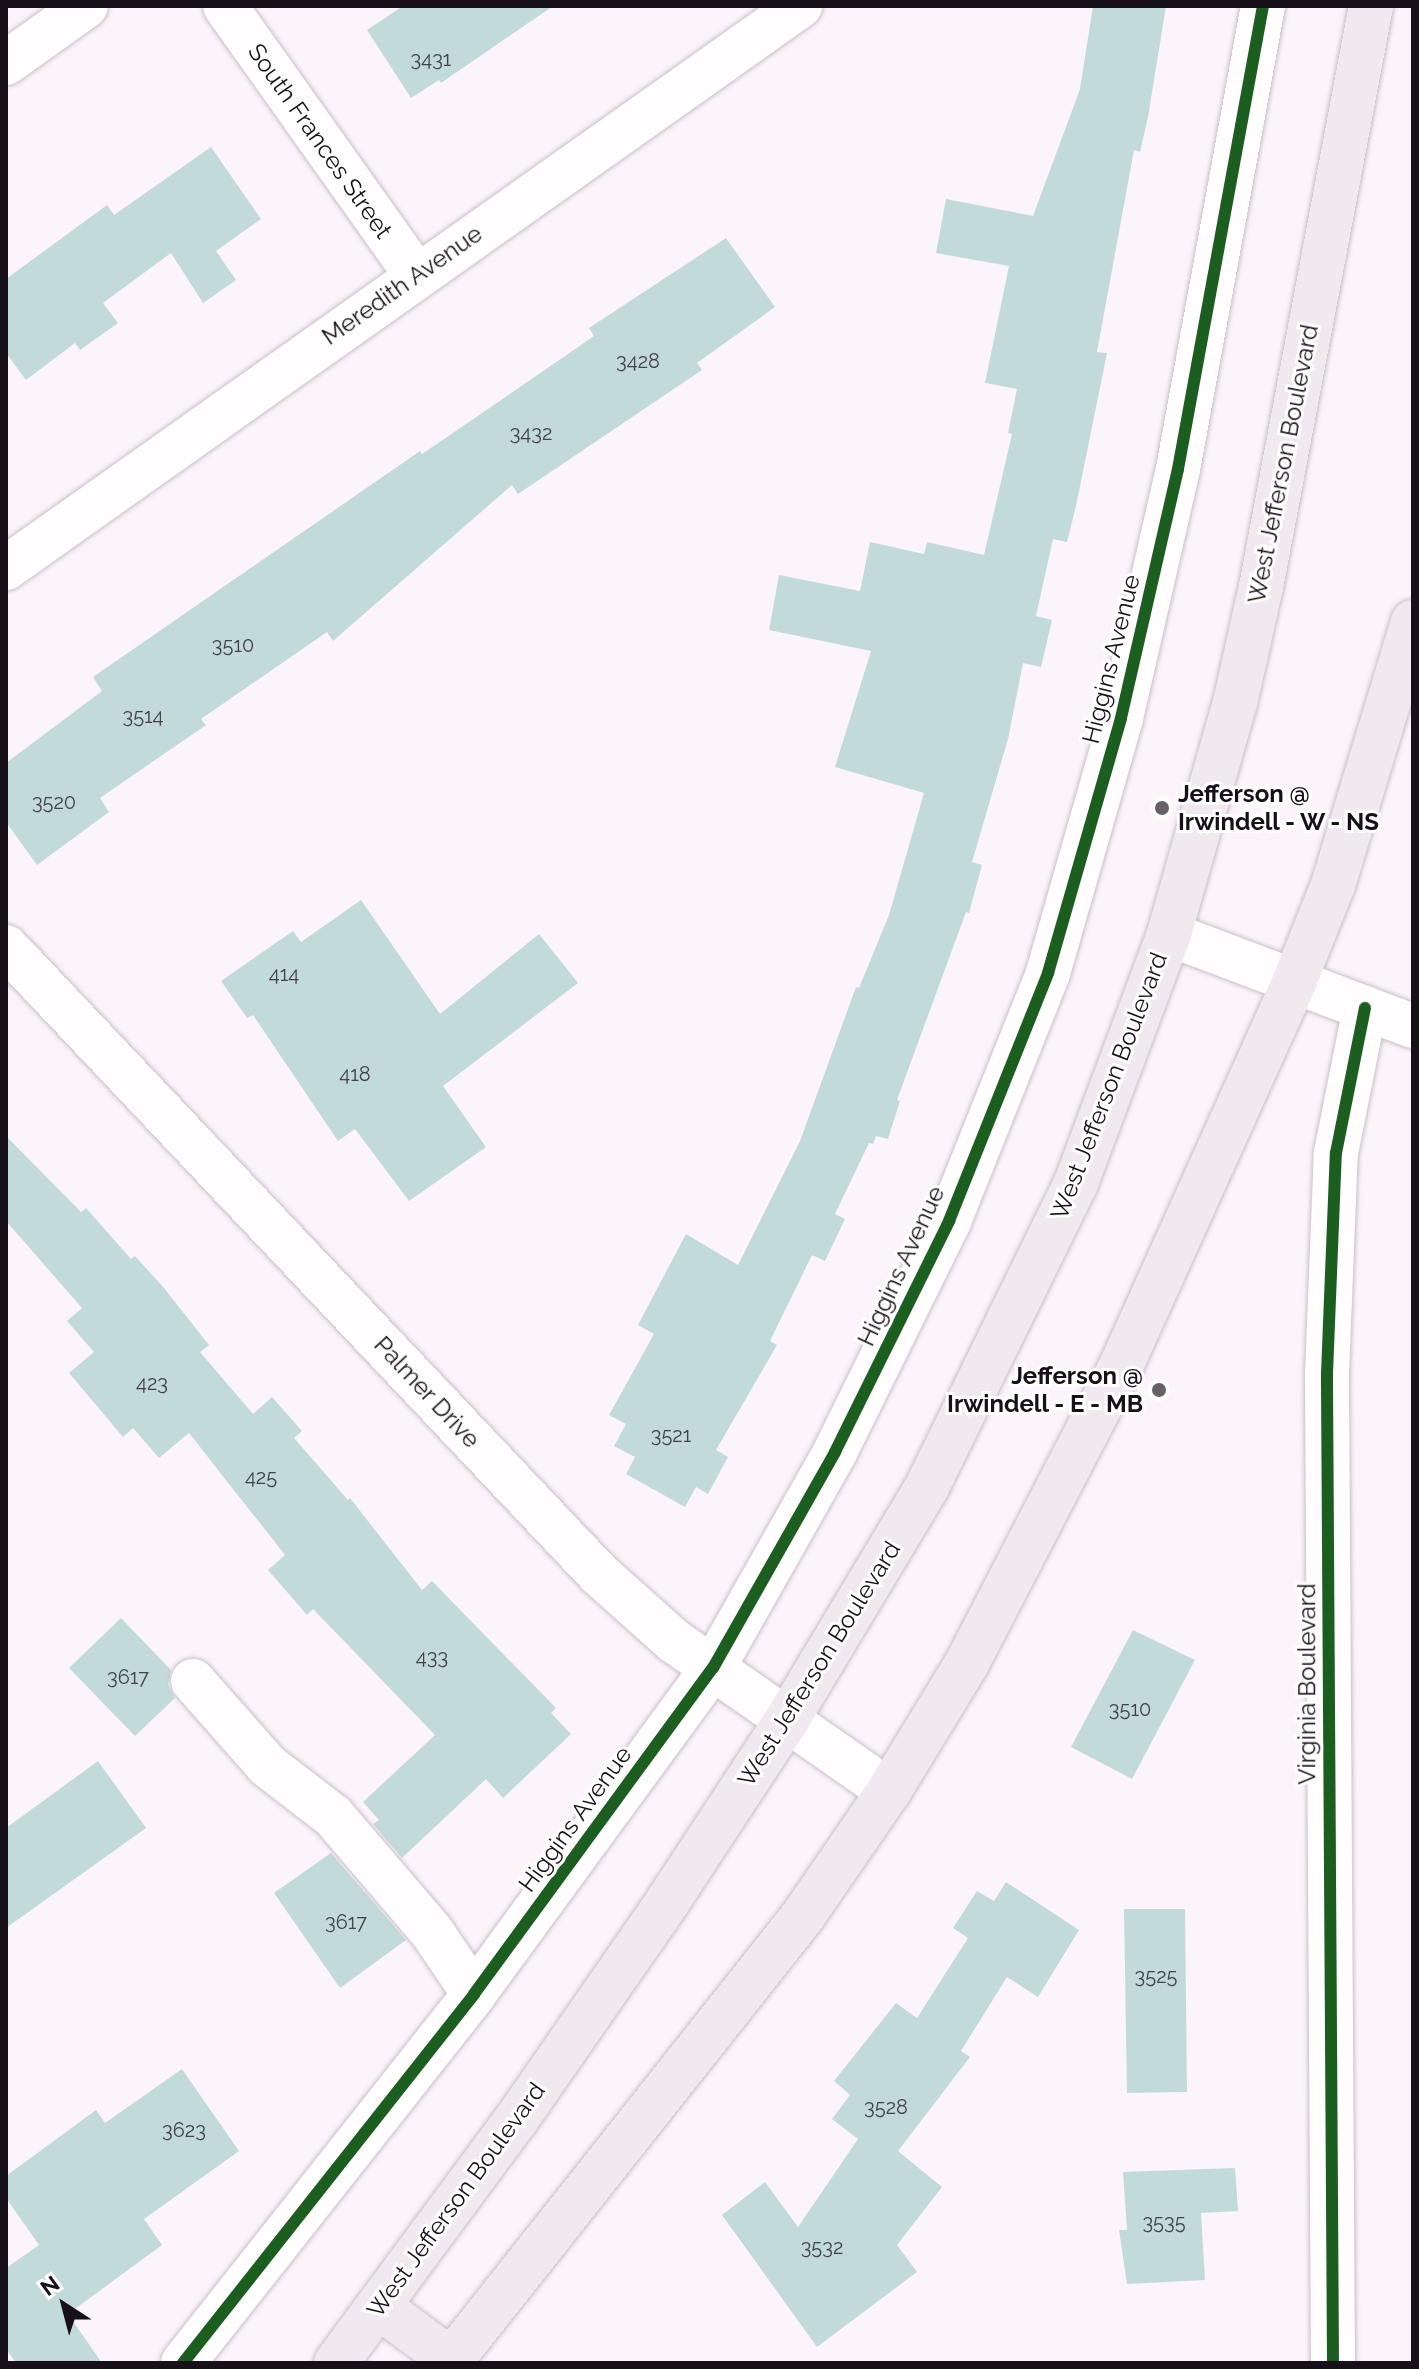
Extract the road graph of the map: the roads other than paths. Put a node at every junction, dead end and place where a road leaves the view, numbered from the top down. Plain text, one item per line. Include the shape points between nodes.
1 (86, 6) edge
2 (225, 6) edge
3 (800, 6) edge
4 (1263, 6) edge
5 (1371, 6) edge
6 (6, 63) edge
7 (416, 275) junction
8 (6, 568) edge
9 (1413, 622) edge
10 (1169, 934) junction
11 (6, 947) edge
12 (1295, 980) junction
13 (1365, 1008) junction
14 (1413, 1026) edge
15 (713, 1668) junction
16 (193, 1681) dead end
17 (787, 1720) junction
18 (889, 1791) junction
19 (474, 1994) junction
20 (378, 2306) junction
21 (450, 2362) edge
22 (183, 2363) edge
23 (336, 2363) edge
24 (1333, 2363) edge

1 - 6 street
2 - 7 street, South Frances Street
3 - 7 street, Meredith Avenue
4 - 15 street, Higgins Avenue via 1178,469 1121,718 1048,973 949,1221 835,1452
5 - 10 main road, West Jefferson Boulevard via 1251,630
7 - 8 street, Meredith Avenue
9 - 12 main road via 1333,885
10 - 12 street
10 - 17 main road, West Jefferson Boulevard via 1076,1183 927,1487
11 - 15 street, Palmer Drive via 599,1574
12 - 13 street
12 - 18 main road via 1122,1364 967,1663
13 - 14 street
13 - 24 street, Virginia Boulevard via 1336,1153 1327,1373
15 - 17 street, Palmer Drive
15 - 19 street, Higgins Avenue
16 - 19 street via 268,1766 333,1816 432,1932
17 - 18 street, Palmer Drive
17 - 20 main road, West Jefferson Boulevard via 516,2120
18 - 21 main road via 803,1916
19 - 22 street, Higgins Avenue
20 - 21 main road
20 - 23 main road, West Jefferson Boulevard

